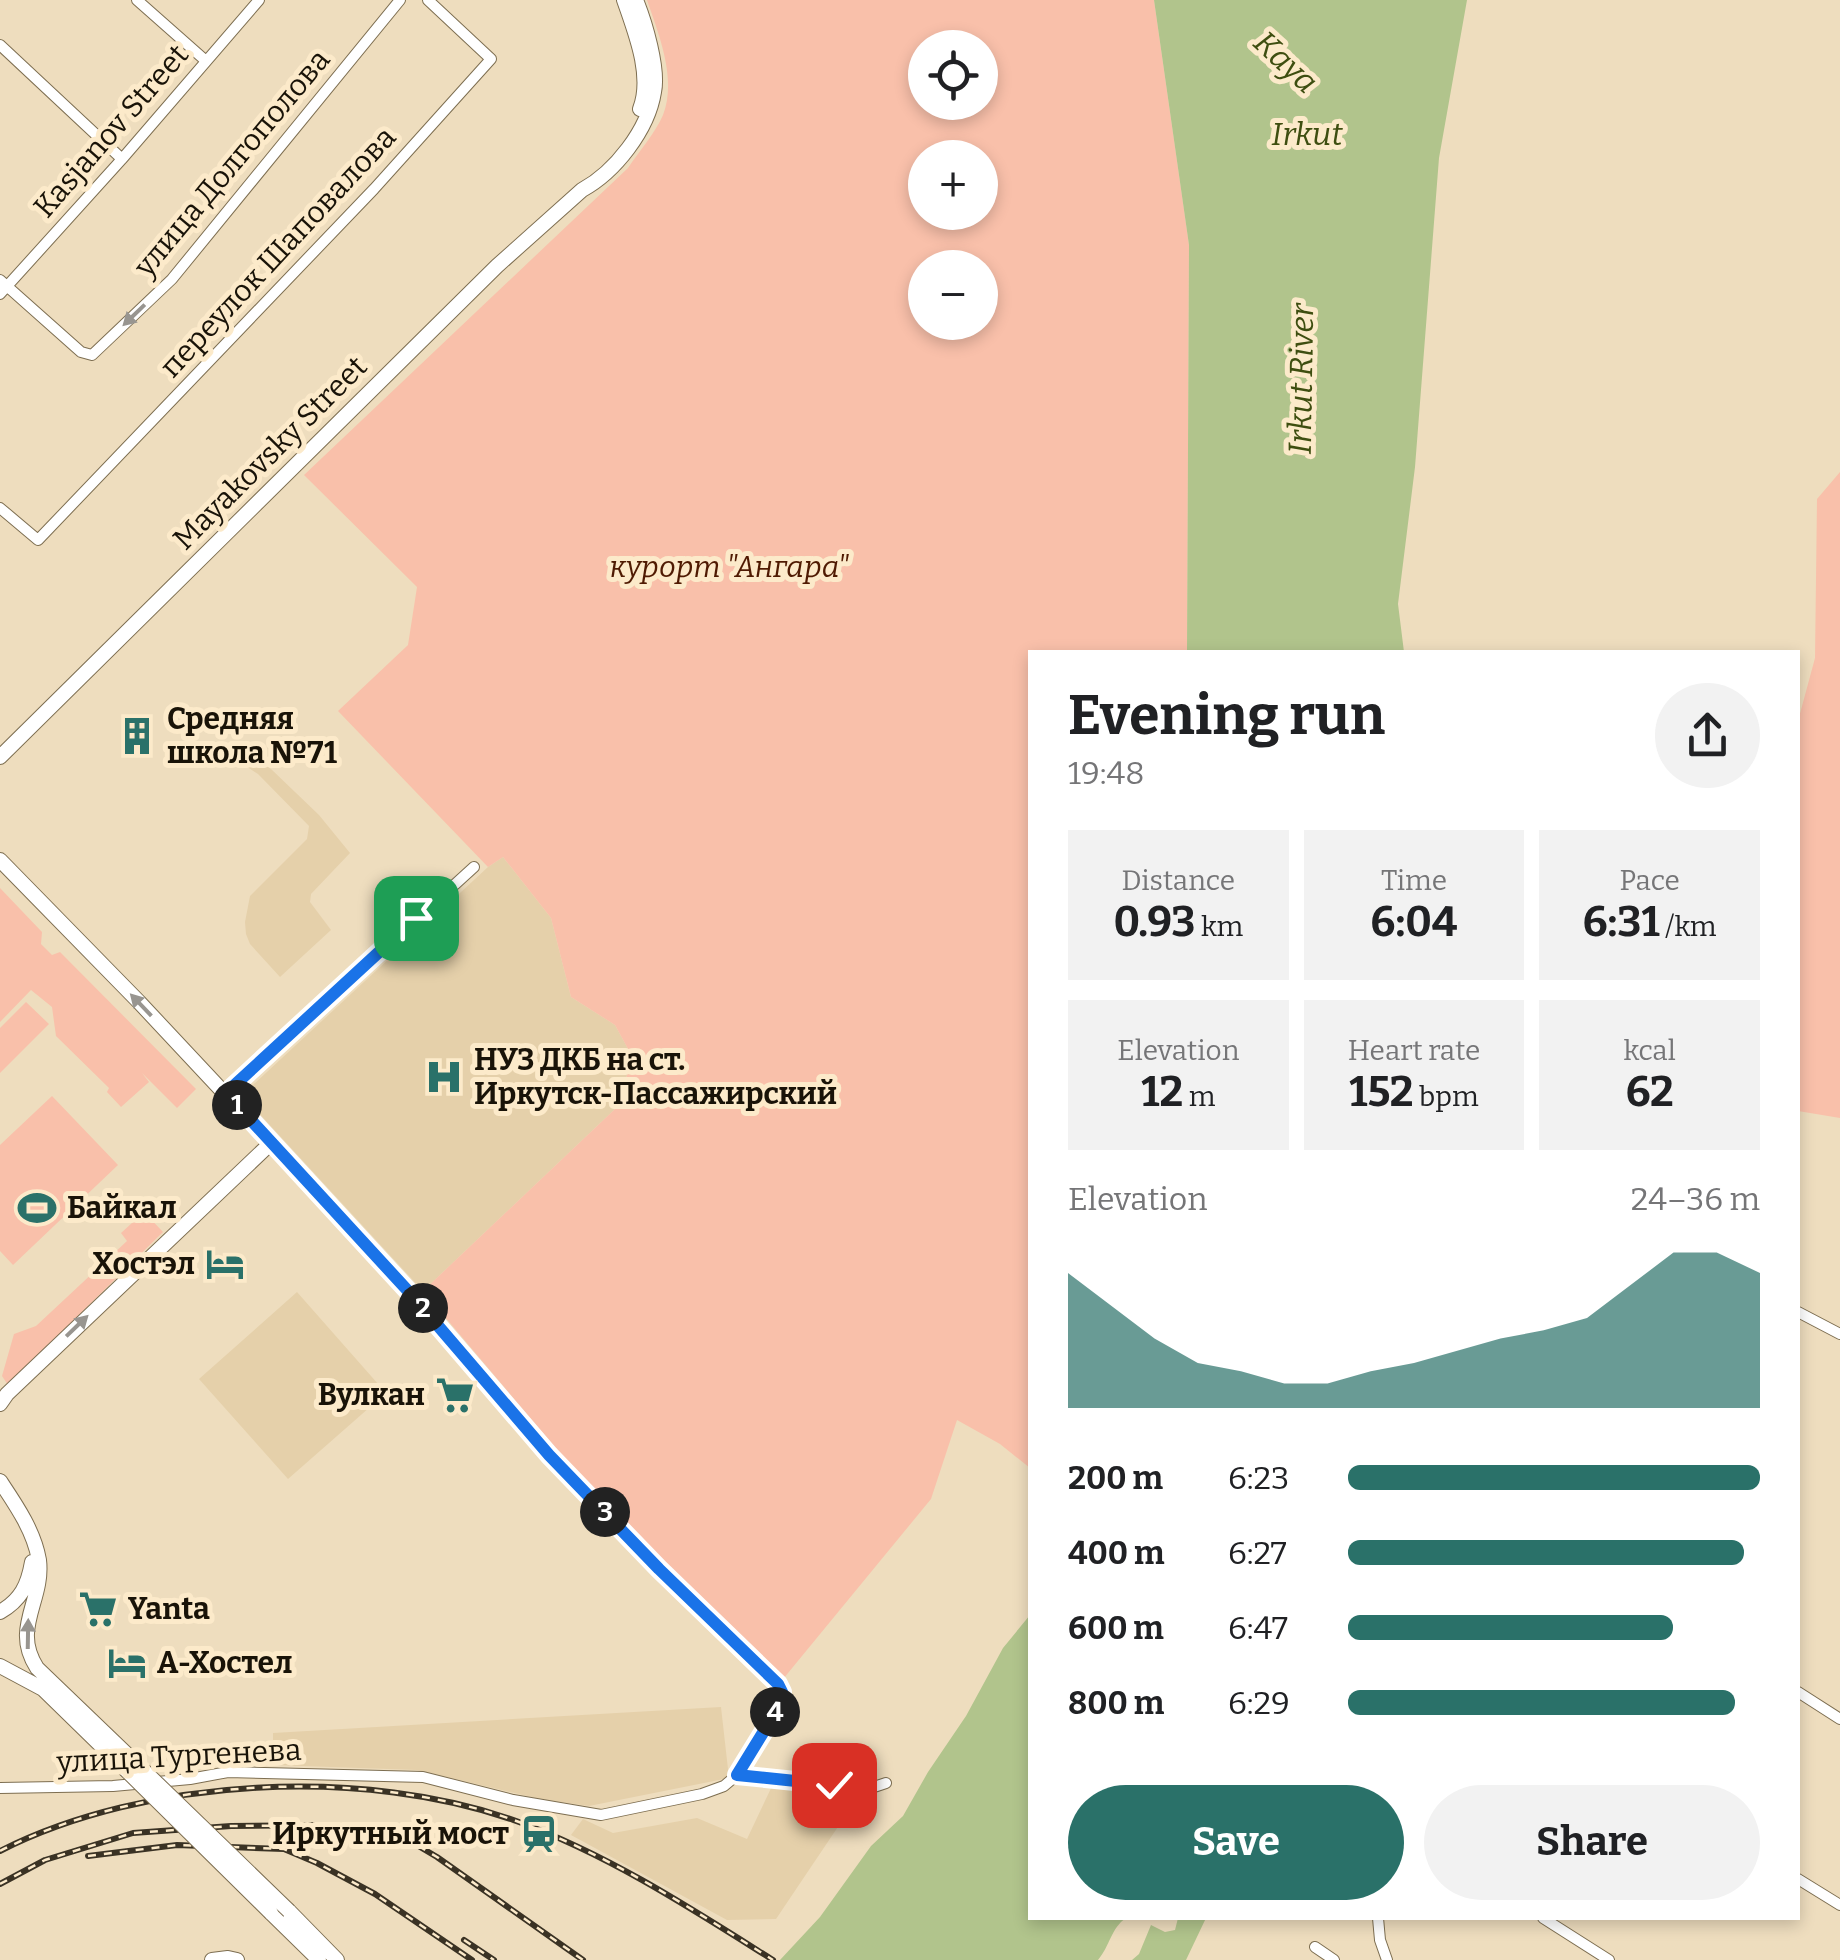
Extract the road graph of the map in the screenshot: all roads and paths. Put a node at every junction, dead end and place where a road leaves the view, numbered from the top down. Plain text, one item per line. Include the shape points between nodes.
1 (138, 0) edge
2 (259, 0) edge
3 (400, 0) edge
4 (428, 0) edge
5 (624, 0) edge
6 (636, 0) edge
7 (0, 45) edge
8 (206, 61) junction
9 (122, 158) junction
10 (582, 190) junction
11 (2, 286) edge
12 (0, 508) edge
13 (0, 758) edge
14 (0, 860) edge
15 (474, 867) dead end
16 (226, 1093) junction
17 (271, 1143) junction
18 (1800, 1313) edge
19 (1840, 1334) edge
20 (4, 1399) edge
21 (0, 1482) edge
22 (33, 1541) junction
23 (0, 1612) edge
24 (0, 1666) edge
25 (1800, 1693) edge
26 (1840, 1719) edge
27 (131, 1766) junction
28 (737, 1775) junction
29 (886, 1783) dead end
30 (0, 1788) edge
31 (1800, 1880) edge
32 (1840, 1906) edge
33 (1378, 1920) edge
34 (1547, 1920) edge
35 (1315, 1947) dead end
36 (212, 1960) edge
37 (237, 1960) edge
38 (319, 1960) edge
39 (337, 1960) edge
40 (1334, 1960) edge
41 (1387, 1960) edge
42 (1609, 1960) edge

1 - 8 street
2 - 8 street, Kasjanov Street
3 -> 11 street, улица Долгополова via 172,279 95,352 81,352
4 - 12 street, переулок Шаповалова via 492,59 38,540
5 - 10 main road, Mayakovsky Street via 640,52 644,96 630,128
6 - 10 main road, Mayakovsky Street via 656,88 626,149
7 - 9 street
8 - 9 street, Kasjanov Street
9 - 11 street, Kasjanov Street
10 - 13 main road, Mayakovsky Street
16 -> 14 main road
15 - 16 street
16 - 17 main road
20 -> 17 main road
17 - 28 street via 549,1455 778,1684 780,1705
18 - 19 street
21 - 22 main road
22 - 23 main road via 26,1587
27 -> 22 main road via 30,1657 26,1636 39,1569
24 - 27 main road via 43,1689
25 - 26 street
27 - 38 main road, bridge
27 - 39 main road, bridge
28 - 29 street via 872,1788
28 - 30 street, улица Тургенева via 702,1794 601,1814 423,1776 228,1772 113,1786
31 - 32 street
33 - 41 street
34 - 42 street
35 - 40 street
36 - 37 main road

